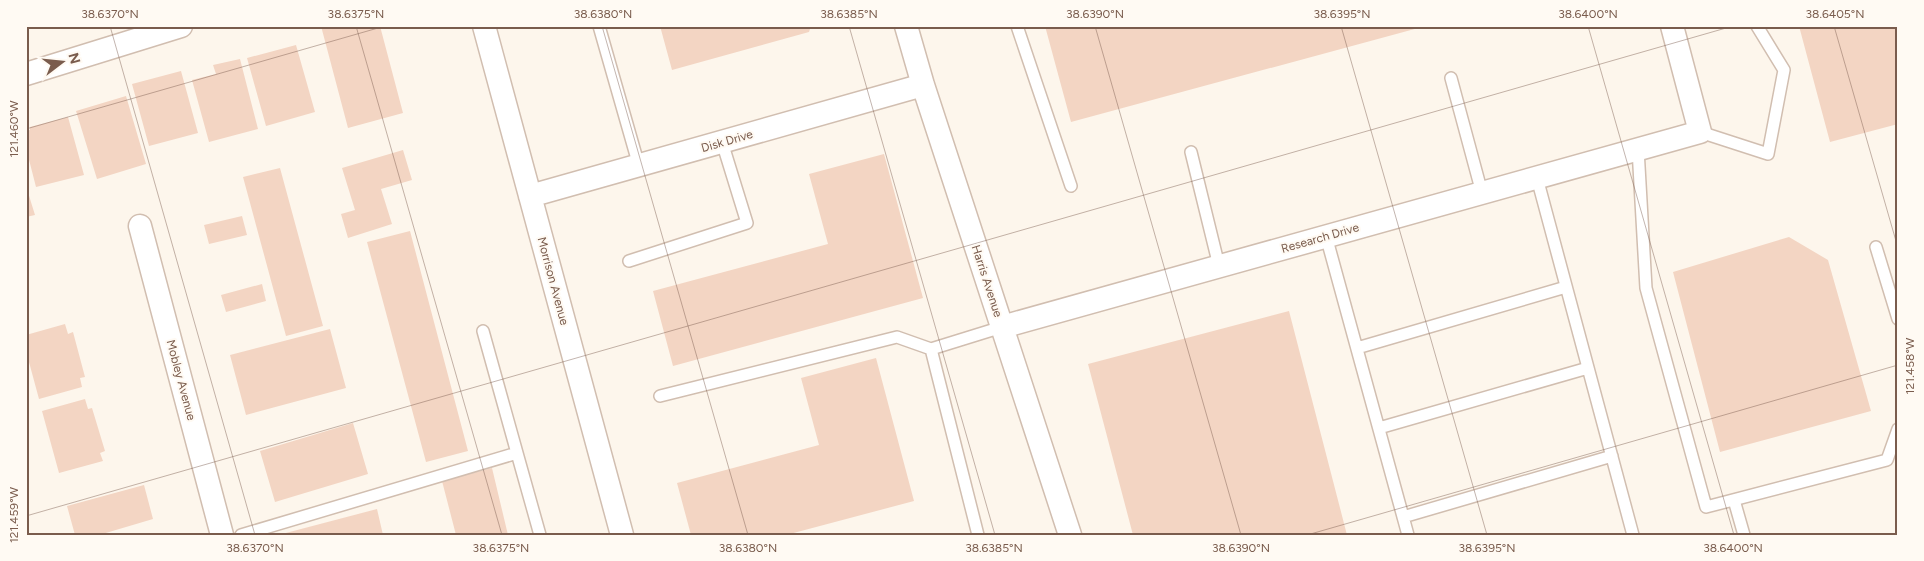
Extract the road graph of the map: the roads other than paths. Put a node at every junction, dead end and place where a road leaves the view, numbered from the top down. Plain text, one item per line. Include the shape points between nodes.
1 (181, 26) edge
2 (484, 26) edge
3 (599, 26) edge
4 (906, 26) edge
5 (1017, 26) edge
6 (1672, 26) edge
7 (1757, 26) edge
8 (26, 74) edge
9 (1451, 78) dead end
10 (923, 85) junction
11 (1700, 132) junction
12 (722, 142) junction
13 (1638, 149) junction
14 (1191, 152) dead end
15 (639, 166) junction
16 (1537, 178) junction
17 (1070, 186) dead end
18 (1482, 193) junction
19 (530, 196) junction
20 (140, 226) dead end
21 (1326, 236) junction
22 (1876, 247) dead end
23 (629, 261) dead end
24 (1219, 266) junction
25 (1566, 287) junction
26 (1898, 319) edge
27 (1002, 327) junction
28 (483, 331) dead end
29 (1357, 348) junction
30 (931, 349) junction
31 (1588, 368) junction
32 (660, 396) dead end
33 (1379, 428) junction
34 (1898, 429) edge
35 (517, 453) junction
36 (1612, 456) junction
37 (1734, 500) junction
38 (1403, 517) junction
39 (222, 535) edge
40 (240, 535) edge
41 (540, 535) edge
42 (622, 535) edge
43 (978, 535) edge
44 (1070, 535) edge
45 (1408, 535) edge
46 (1633, 535) edge
47 (1744, 535) edge

1 - 8 street
2 - 19 street, Morrison Avenue
3 - 15 lane
4 - 10 street, Harris Avenue
5 - 17 lane
6 - 11 street
7 - 11 lane via 1784,70 1768,154
9 - 18 lane
10 - 12 street, Disk Drive
10 - 27 street, Harris Avenue
11 - 13 street, Research Drive
12 - 15 street, Disk Drive
12 - 23 lane via 747,223
13 - 16 street, Research Drive
13 - 37 lane via 1646,288 1706,507
14 - 24 lane
15 - 19 street, Disk Drive
16 - 18 street, Research Drive
16 - 25 lane
18 - 21 street, Research Drive
19 - 42 street, Morrison Avenue
20 - 39 street, Mobley Avenue
21 - 24 street, Research Drive
21 - 29 lane
22 - 26 lane
24 - 27 street, Research Drive
25 - 29 lane
25 - 31 lane
27 - 30 lane
27 - 44 street, Harris Avenue
28 - 35 lane
29 - 33 lane
30 - 32 lane via 897,337
30 - 43 lane
31 - 33 lane
31 - 36 lane
33 - 38 lane
34 - 37 lane via 1887,460
35 - 40 lane
35 - 41 lane
36 - 38 lane
36 - 46 lane
37 - 47 lane
38 - 45 lane

